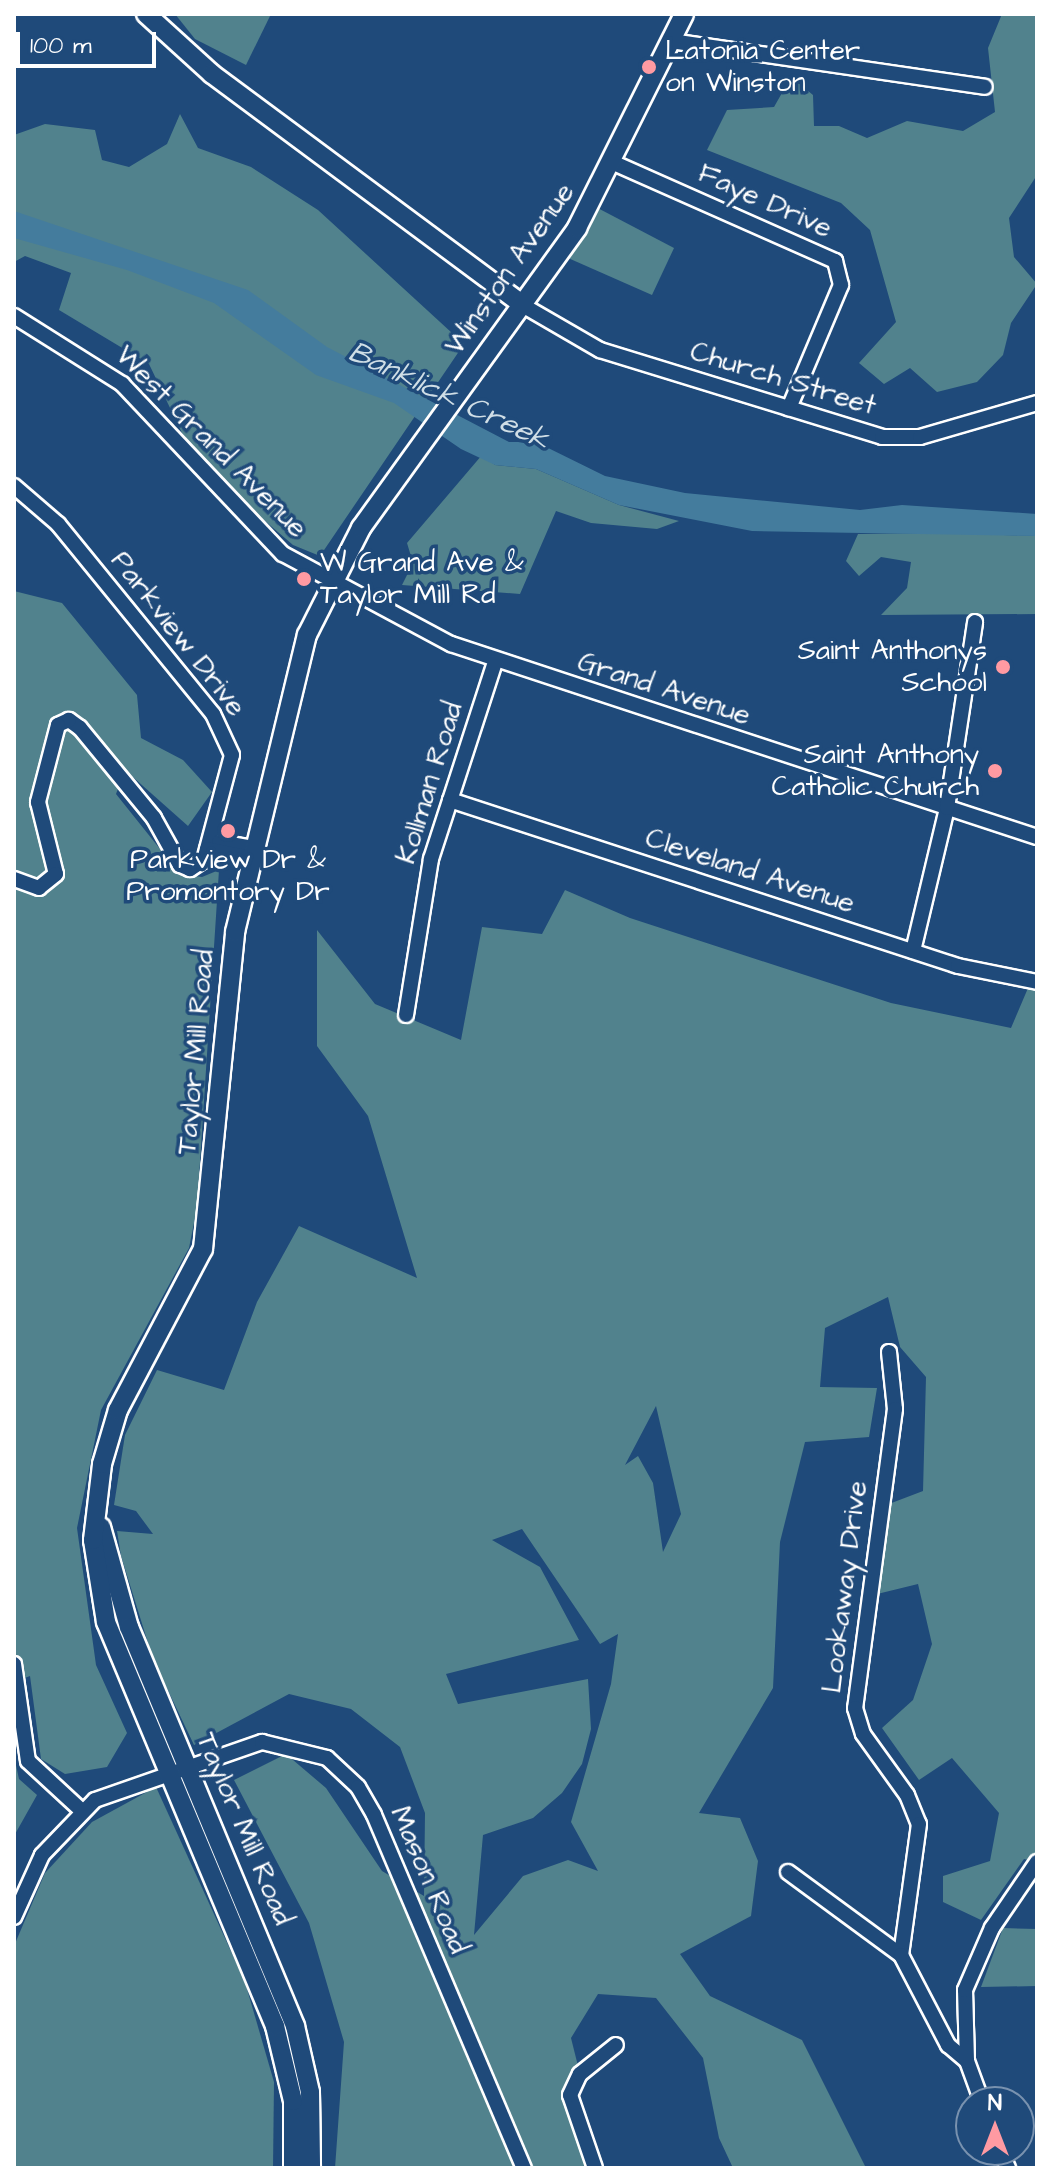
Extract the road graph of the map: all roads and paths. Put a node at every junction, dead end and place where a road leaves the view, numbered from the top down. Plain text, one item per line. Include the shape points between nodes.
1 (146, 14) edge
2 (684, 14) edge
3 (671, 41) junction
4 (985, 87) dead end
5 (614, 163) junction
6 (524, 306) junction
7 (14, 316) edge
8 (1037, 403) edge
9 (789, 408) junction
10 (14, 486) edge
11 (331, 581) junction
12 (975, 622) dead end
13 (495, 662) junction
14 (450, 800) junction
15 (947, 808) junction
16 (1037, 837) edge
17 (208, 845) junction
18 (253, 853) junction
19 (14, 879) edge
20 (913, 951) junction
21 (1037, 982) edge
22 (406, 1015) dead end
23 (889, 1352) dead end
24 (14, 1664) edge
25 (178, 1769) junction
26 (81, 1810) junction
27 (1037, 1862) edge
28 (788, 1872) dead end
29 (14, 1917) edge
30 (901, 1955) junction
31 (616, 2045) dead end
32 (967, 2061) junction
33 (976, 2086) edge
34 (293, 2168) edge
35 (311, 2168) edge
36 (524, 2168) edge
37 (595, 2168) edge

1 - 6 main road via 212,74
2 - 3 main road, Winston Avenue
3 - 4 street
3 - 5 main road, Winston Avenue
5 - 6 main road, Winston Avenue
5 - 9 street, Faye Drive via 835,261 842,271
6 - 9 street, Church Street via 600,350
6 - 11 main road, Winston Avenue via 407,463
7 - 11 street, West Grand Avenue via 122,384 266,541
8 - 9 street, Church Street via 907,439
10 - 17 street, Parkview Drive via 58,524 225,733 231,770
11 - 13 street, Grand Avenue
11 - 18 main road, Taylor Mill Road via 294,674
12 - 15 street
13 - 14 street, Kollman Road
13 - 15 street, Grand Avenue
14 - 20 street, Cleveland Avenue
14 - 22 street, Kollman Road via 431,859
15 - 16 street, Grand Avenue
15 - 20 street
17 - 18 street
17 - 19 street via 196,868 180,865 154,818 69,720 53,730 38,802 56,874 39,888
18 - 25 main road, Taylor Mill Road via 227,982 203,1249 110,1432 98,1517 95,1574 106,1622
20 - 21 street, Cleveland Avenue
23 - 30 street, Lookaway Drive via 895,1409 855,1708 863,1734 907,1795 919,1824
24 - 26 street via 28,1761
25 - 26 street, Mason Road
25 - 34 main road, Taylor Mill Road via 275,2026 293,2101
25 - 35 main road, Taylor Mill Road via 295,2026 310,2092
25 - 36 street, Mason Road via 235,1748 284,1743 327,1758 358,1787
26 - 29 street via 42,1855
27 - 32 street via 992,1928 970,1974 964,1999
28 - 30 street
30 - 32 street via 948,2045
31 - 37 street via 580,2074 570,2095
32 - 33 street

